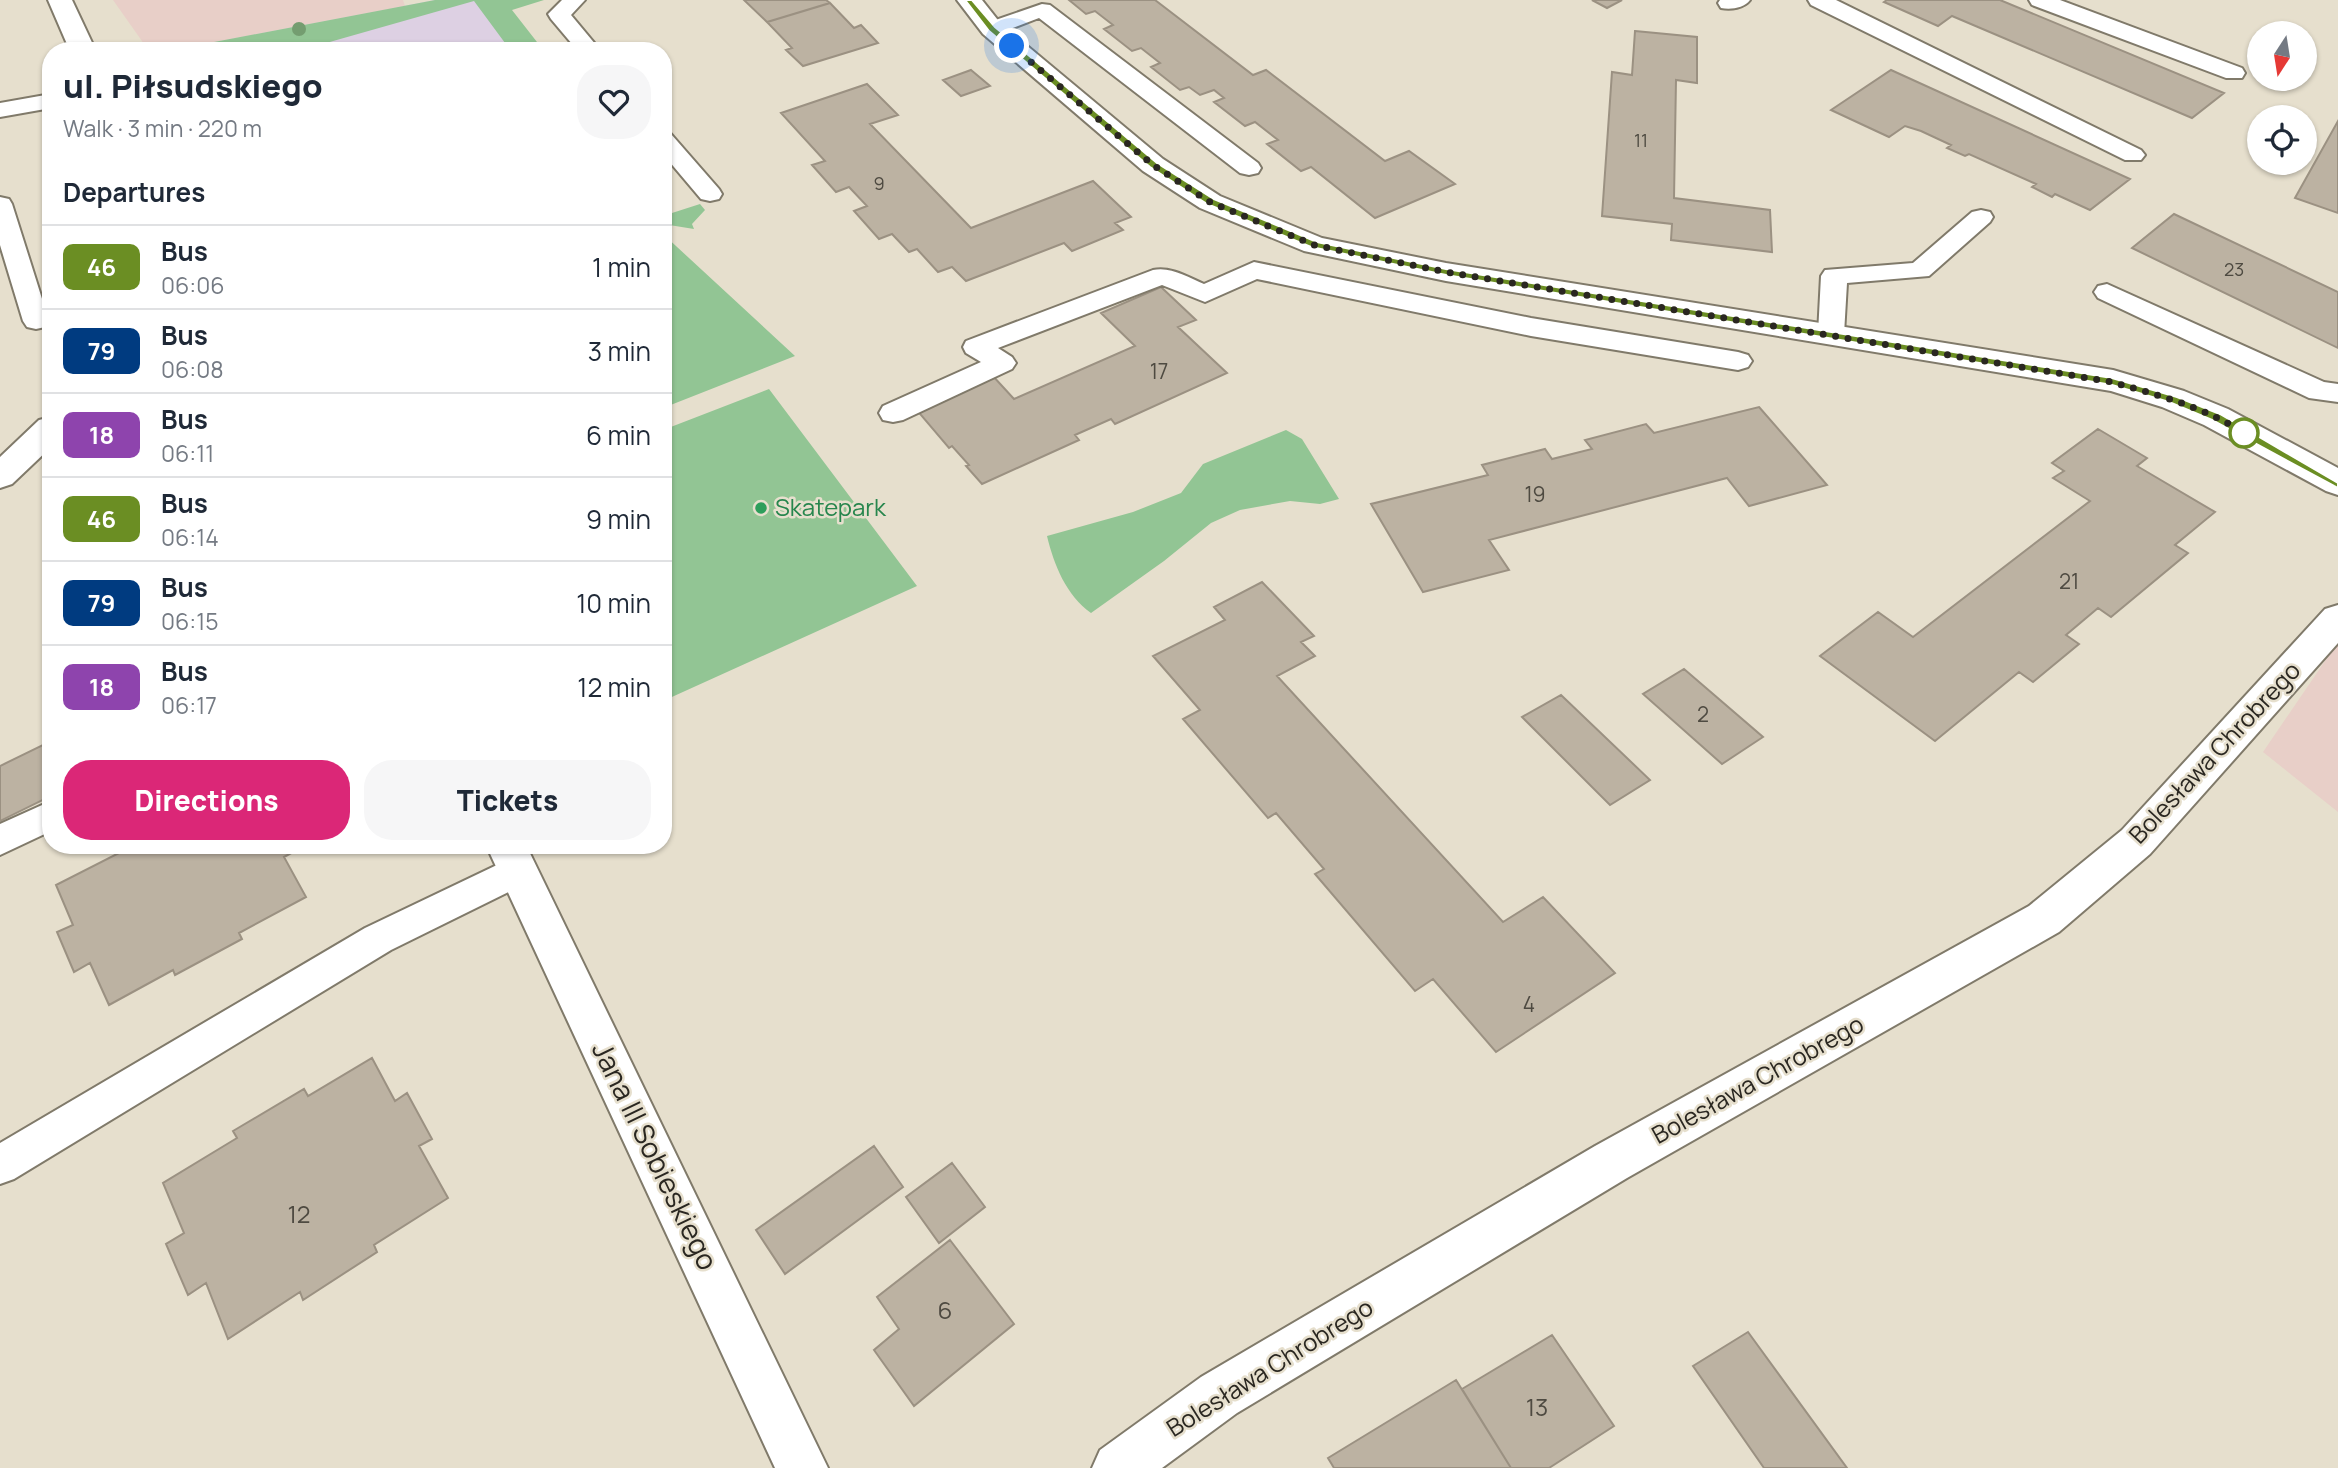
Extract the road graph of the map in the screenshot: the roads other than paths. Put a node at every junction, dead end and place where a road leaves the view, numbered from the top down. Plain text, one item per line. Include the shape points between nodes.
1 (60, 0) edge
2 (574, 0) edge
3 (969, 0) edge
4 (1819, 0) edge
5 (2040, 0) edge
6 (992, 29) junction
7 (79, 42) edge
8 (582, 42) edge
9 (2234, 74) dead end
10 (42, 103) edge
11 (0, 110) edge
12 (672, 150) edge
13 (2133, 155) dead end
14 (1249, 168) dead end
15 (710, 194) dead end
16 (0, 204) edge
17 (1981, 218) dead end
18 (2107, 292) dead end
19 (36, 321) dead end
20 (1831, 334) junction
21 (1738, 361) dead end
22 (2338, 393) edge
23 (893, 413) dead end
24 (42, 436) edge
25 (0, 476) edge
26 (2338, 483) edge
27 (2338, 619) edge
28 (42, 820) edge
29 (0, 840) edge
30 (512, 858) edge
31 (0, 1165) edge
32 (802, 1468) edge
33 (1118, 1468) edge

1 - 7 street
2 - 8 lane via 559,14
3 - 6 street
4 - 13 lane
5 - 9 lane
6 - 14 lane via 1042,10
6 - 20 street via 1153,165 1210,202 1314,245 1446,272
10 - 11 lane
12 - 15 lane
16 - 19 lane
17 - 20 lane via 1920,270 1834,276
18 - 22 lane via 2319,391
20 - 26 street via 2124,385 2173,399
21 - 23 lane via 1531,327 1254,270 1205,294 1161,276 976,346 1002,363
24 - 25 street
27 - 33 street, Bolesława Chrobrego via 2136,842 2045,919 1587,1177 1219,1395
28 - 29 lane
30 - 31 lane
30 - 32 street, Jana III Sobieskiego

